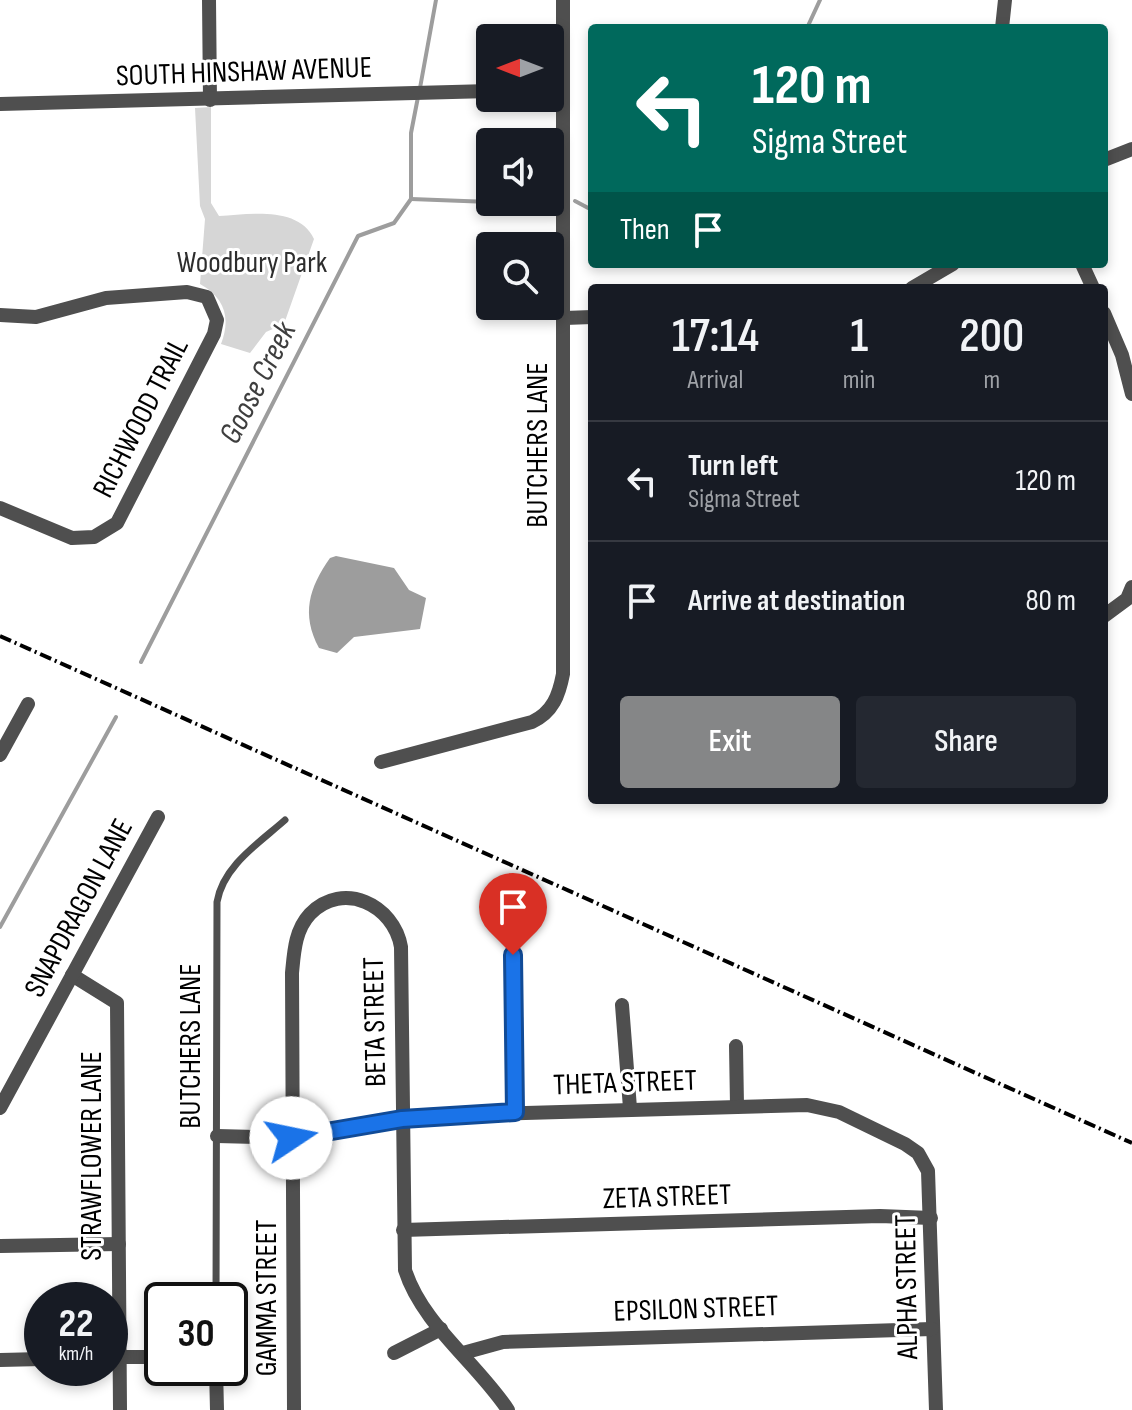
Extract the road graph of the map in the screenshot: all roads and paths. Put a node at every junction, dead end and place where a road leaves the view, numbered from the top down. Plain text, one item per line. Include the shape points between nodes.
1 (209, 0) edge
2 (563, 0) edge
3 (1005, 0) edge
4 (561, 24) edge
5 (1002, 24) edge
6 (476, 92) edge
7 (210, 100) junction
8 (0, 104) edge
9 (557, 112) edge
10 (1132, 149) edge
11 (1108, 158) edge
12 (946, 268) edge
13 (919, 284) edge
14 (0, 315) edge
15 (588, 317) edge
16 (565, 318) junction
17 (1108, 322) edge
18 (1132, 394) edge
19 (0, 508) edge
20 (1132, 587) edge
21 (1108, 614) edge
22 (28, 704) dead end
23 (0, 755) edge
24 (381, 762) dead end
25 (158, 817) dead end
26 (285, 820) dead end
27 (513, 955) dead end
28 (72, 975) junction
29 (622, 1005) dead end
30 (736, 1046) dead end
31 (737, 1105) junction
32 (0, 1108) edge
33 (630, 1108) junction
34 (515, 1112) junction
35 (402, 1119) junction
36 (217, 1136) junction
37 (291, 1138) junction
38 (925, 1164) joint
39 (931, 1218) junction
40 (403, 1230) junction
41 (119, 1244) junction
42 (0, 1246) edge
43 (118, 1282) edge
44 (216, 1282) edge
45 (441, 1329) junction
46 (932, 1329) junction
47 (394, 1353) dead end
48 (463, 1353) junction
49 (24, 1359) edge
50 (0, 1360) edge
51 (118, 1386) edge
52 (216, 1386) edge
53 (120, 1410) edge
54 (217, 1410) edge
55 (294, 1410) edge
56 (508, 1410) edge
57 (936, 1410) edge

1 - 7 street
2 - 4 street, BUTCHERS LANE
3 - 5 street
6 - 7 street, SOUTH HINSHAW AVENUE
7 - 8 street, SOUTH HINSHAW AVENUE
9 - 16 street, BUTCHERS LANE
10 - 11 street
12 - 13 street
14 - 19 street, RICHWOOD TRAIL via 36,317 106,298 187,292 207,297 217,320 117,523 94,537 72,538
15 - 16 street
16 - 24 street, BUTCHERS LANE via 559,694 548,712 532,722
17 - 18 street
20 - 21 street via 1122,605
22 - 23 street
25 - 28 street, SNAPDRAGON LANE
26 - 36 lane, BUTCHERS LANE via 240,859 220,886
27 - 34 street
28 - 32 street, SNAPDRAGON LANE
28 - 41 street, STRAWFLOWER LANE via 117,1003
29 - 33 street
30 - 31 street
31 - 33 street, THETA STREET
31 - 38 street, THETA STREET via 826,1108 905,1144
33 - 34 street, THETA STREET
34 - 35 street, THETA STREET
35 - 37 street, THETA STREET
35 - 37 street, BETA STREET via 400,936 388,915 374,905 335,900 311,913 295,940
35 - 40 street, BETA STREET
36 - 37 street, THETA STREET
36 - 44 lane, BUTCHERS LANE
37 - 55 street, GAMMA STREET
38 - 39 street, ALPHA STREET
39 - 40 street, ZETA STREET
39 - 46 street, ALPHA STREET
40 - 45 street, BETA STREET via 409,1283
41 - 42 street
41 - 43 street, STRAWFLOWER LANE
45 - 47 street
45 - 48 street, BETA STREET
46 - 48 street, EPSILON STREET via 503,1342
46 - 57 street, ALPHA STREET
48 - 56 street, BETA STREET
49 - 50 street
51 - 53 street, STRAWFLOWER LANE
52 - 54 street

